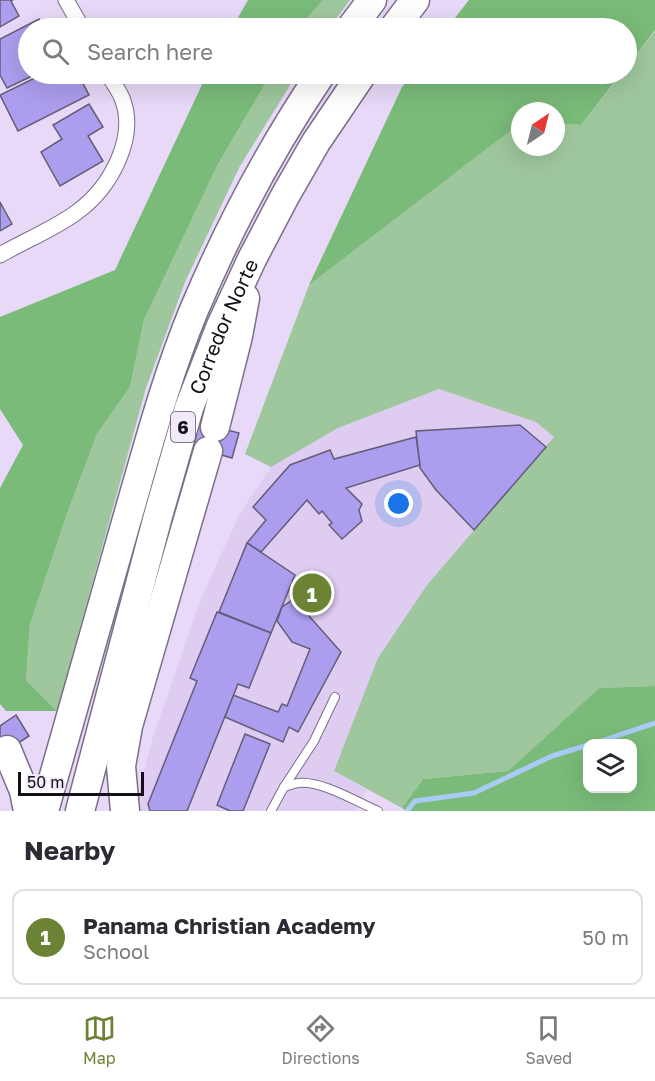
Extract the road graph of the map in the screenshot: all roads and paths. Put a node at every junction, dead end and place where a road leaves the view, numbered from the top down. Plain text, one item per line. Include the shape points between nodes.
1 (66, 0) edge
2 (372, 0) edge
3 (415, 0) edge
4 (76, 18) edge
5 (358, 18) edge
6 (402, 18) edge
7 (114, 84) edge
8 (314, 84) edge
9 (355, 84) edge
10 (0, 255) edge
11 (252, 259) junction
12 (335, 697) dead end
13 (7, 750) dead end
14 (284, 787) junction
15 (28, 811) edge
16 (44, 811) edge
17 (80, 811) edge
18 (125, 811) edge
19 (271, 811) edge
20 (378, 811) edge

1 - 4 street
2 - 5 highway
3 - 6 highway
7 - 10 street via 122,99 127,127 117,165 99,192 78,212
8 - 16 highway, Corredor Norte / 6 via 238,213 172,370
9 - 11 highway, Corredor Norte / 6 via 316,142
11 - 17 highway, Corredor Norte / 6 via 189,408
11 - 18 highway via 238,336 212,439 128,726 121,766
12 - 14 lane via 315,741
13 - 15 highway
14 - 19 lane
14 - 20 lane via 310,783

